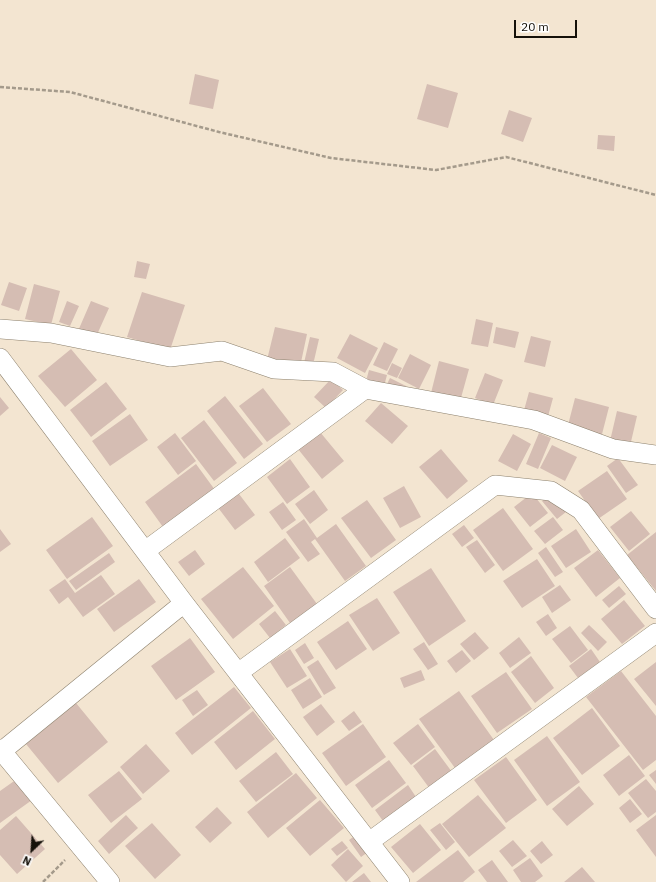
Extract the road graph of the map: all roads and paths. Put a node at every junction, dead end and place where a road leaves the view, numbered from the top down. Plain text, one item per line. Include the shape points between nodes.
1 (0, 87) edge
2 (656, 195) edge
3 (0, 329) edge
4 (0, 358) edge
5 (365, 389) junction
6 (656, 455) edge
7 (145, 551) junction
8 (184, 603) junction
9 (656, 609) edge
10 (656, 633) edge
11 (238, 673) junction
12 (1, 750) edge
13 (369, 842) junction
14 (80, 846) junction
15 (43, 882) edge
16 (110, 882) edge
17 (400, 882) edge

1 - 2 path via 70,92 219,132 331,158 436,170 506,157
3 - 5 street via 50,333 170,357 222,350 274,369 333,372
4 - 7 street
5 - 6 street via 534,420 613,449
5 - 7 street
7 - 8 street
8 - 11 street
8 - 12 street
9 - 11 street via 581,510 552,491 495,485
10 - 13 street
11 - 13 street
12 - 14 street
13 - 17 street
14 - 15 path
14 - 16 street

